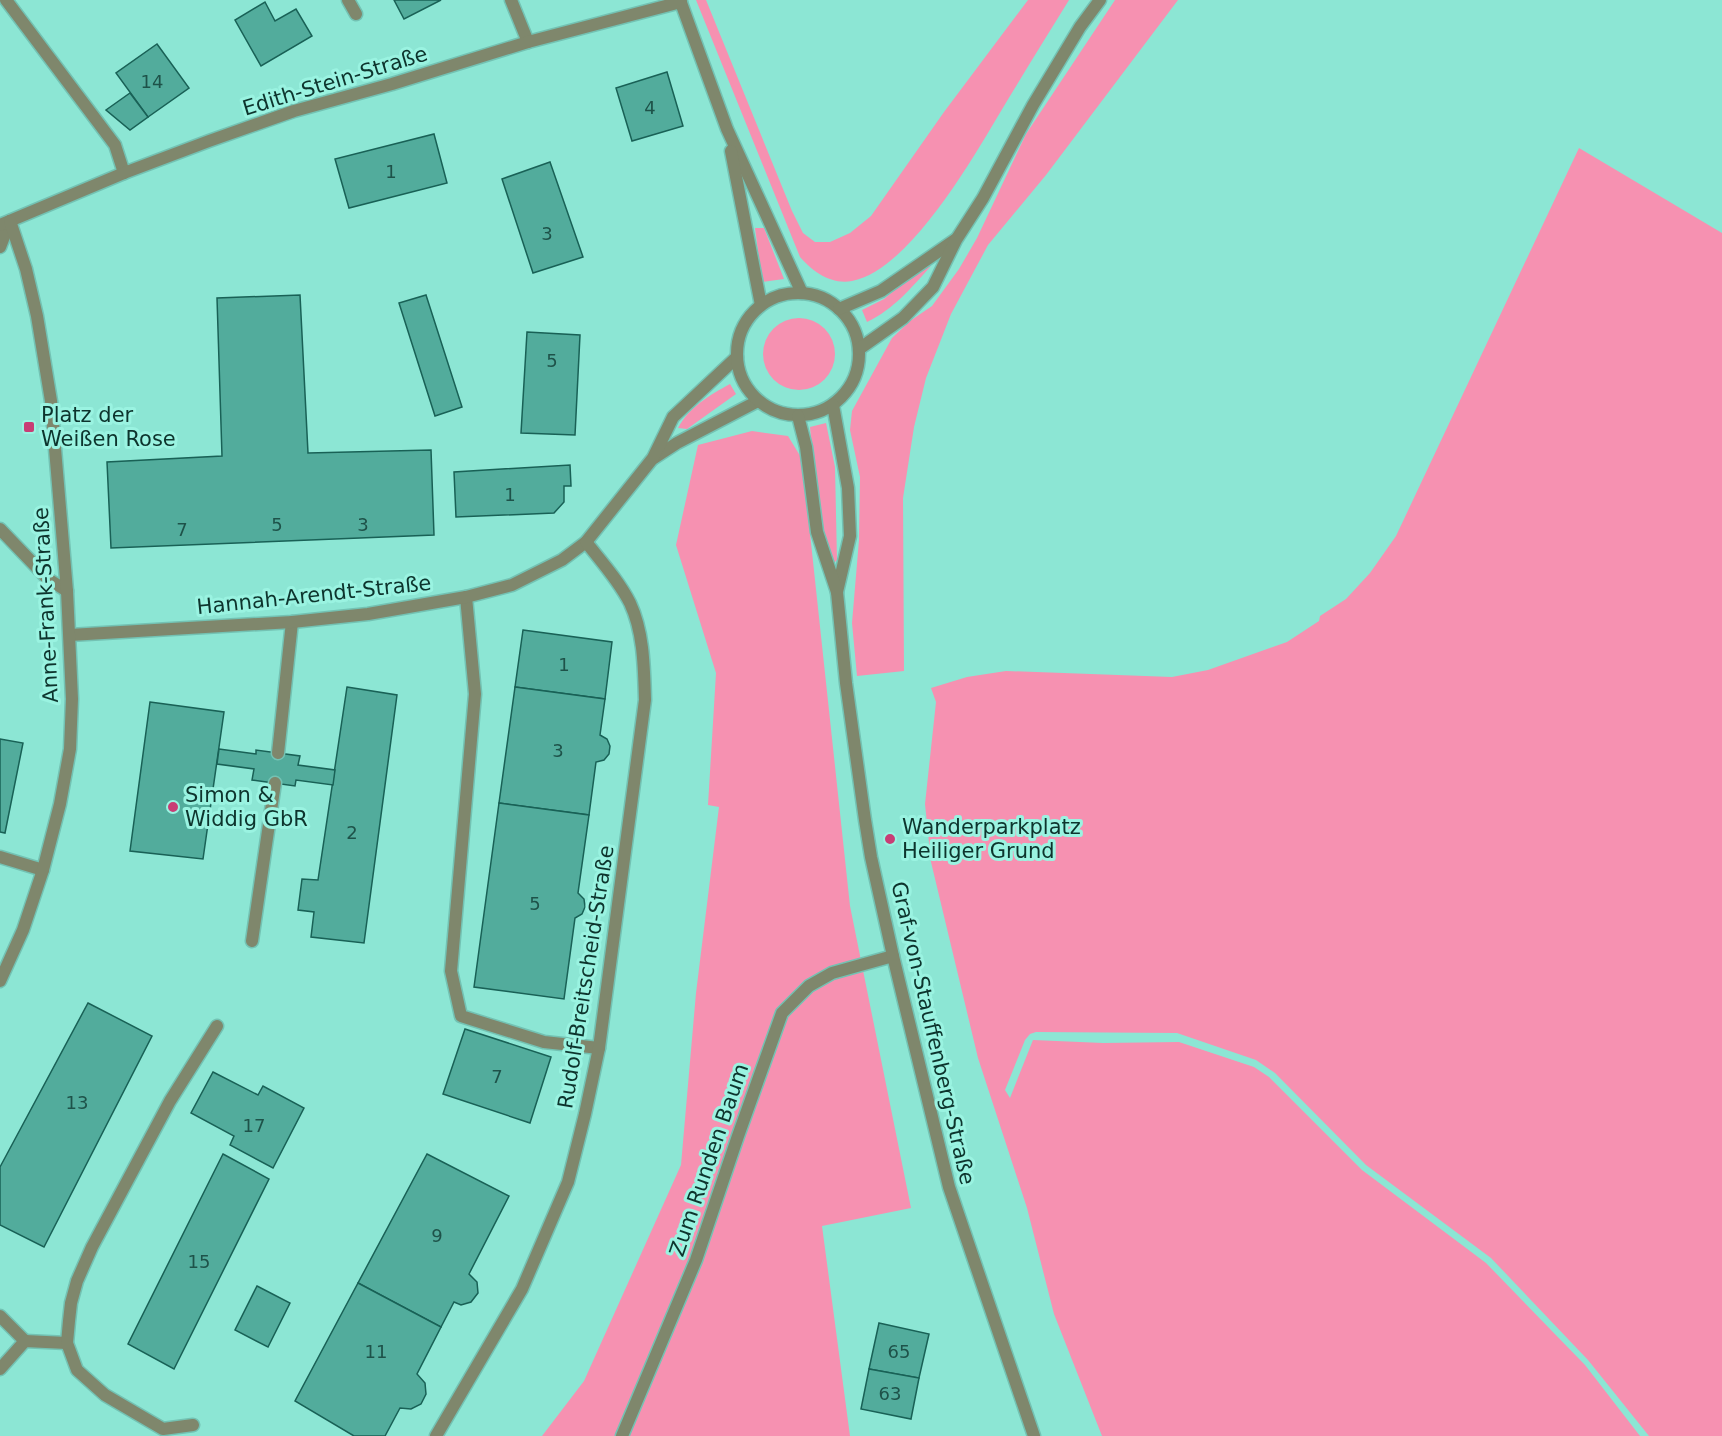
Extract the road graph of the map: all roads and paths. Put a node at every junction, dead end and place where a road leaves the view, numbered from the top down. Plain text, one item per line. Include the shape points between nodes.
1 (6, 0) edge
2 (348, 0) edge
3 (511, 0) edge
4 (1100, 0) edge
5 (680, 1) edge
6 (356, 14) dead end
7 (528, 42) junction
8 (727, 129) junction
9 (124, 173) junction
10 (5, 223) edge
11 (956, 240) junction
12 (0, 247) edge
13 (802, 293) junction
14 (761, 305) junction
15 (839, 309) junction
16 (859, 349) junction
17 (737, 357) junction
18 (758, 401) junction
19 (833, 405) junction
20 (798, 416) junction
21 (652, 458) junction
22 (0, 529) edge
23 (586, 542) junction
24 (67, 591) junction
25 (837, 592) junction
26 (466, 597) junction
27 (292, 622) junction
28 (70, 635) junction
29 (278, 753) dead end
30 (274, 783) dead end
31 (0, 857) edge
32 (43, 870) junction
33 (252, 941) dead end
34 (893, 956) junction
35 (0, 981) edge
36 (217, 1026) dead end
37 (599, 1048) junction
38 (0, 1316) edge
39 (25, 1341) junction
40 (68, 1343) junction
41 (0, 1369) edge
42 (193, 1425) dead end
43 (436, 1436) edge
44 (622, 1436) edge
45 (1034, 1436) edge

1 - 9 street via 115,145
2 - 6 street
3 - 7 street
4 - 11 street via 1039,95
5 - 7 street, Edith-Stein-Straße
5 - 8 street
7 - 9 street, Edith-Stein-Straße via 294,111
8 - 13 street
8 - 14 street
9 - 10 street, Edith-Stein-Straße
10 - 12 street
10 - 24 street, Anne-Frank-Straße via 26,268 37,316 51,401
11 - 15 street via 881,291
11 - 16 street via 933,287 903,318
13 - 14 street via 780,295
13 - 15 street
14 - 17 street via 739,337
15 - 16 street via 856,334
16 - 19 street via 853,381
17 - 18 street via 743,381
17 - 21 street, Hannah-Arendt-Straße via 673,417
18 - 20 street via 777,412
18 - 21 street, Hannah-Arendt-Straße
19 - 20 street
19 - 25 street, Graf-von-Stauffenberg-Straße via 848,488 850,536
20 - 25 street, Graf-von-Stauffenberg-Straße via 817,532
21 - 23 street, Hannah-Arendt-Straße
22 - 24 street via 48,579
23 - 26 street, Hannah-Arendt-Straße via 562,560 512,585
23 - 37 street, Rudolf-Breitscheid-Straße via 630,603 639,630 645,700
24 - 28 street, Anne-Frank-Straße
25 - 34 street, Graf-von-Stauffenberg-Straße via 865,820
26 - 27 street, Hannah-Arendt-Straße via 413,608
26 - 37 street via 475,694 451,971 461,1016 544,1042
27 - 28 street, Hannah-Arendt-Straße
27 - 29 street
28 - 32 street, Anne-Frank-Straße via 70,749
30 - 33 street
31 - 32 street
32 - 35 street, Anne-Frank-Straße via 23,930
34 - 44 street, Zum Runden Baum via 832,973 809,986 782,1013 696,1260
34 - 45 street, Graf-von-Stauffenberg-Straße via 949,1187
36 - 40 street via 170,1101 92,1247 71,1303
37 - 43 street, Rudolf-Breitscheid-Straße via 568,1182 522,1288
38 - 39 street
39 - 40 street
39 - 41 street
40 - 42 street via 77,1370 105,1395 163,1429

